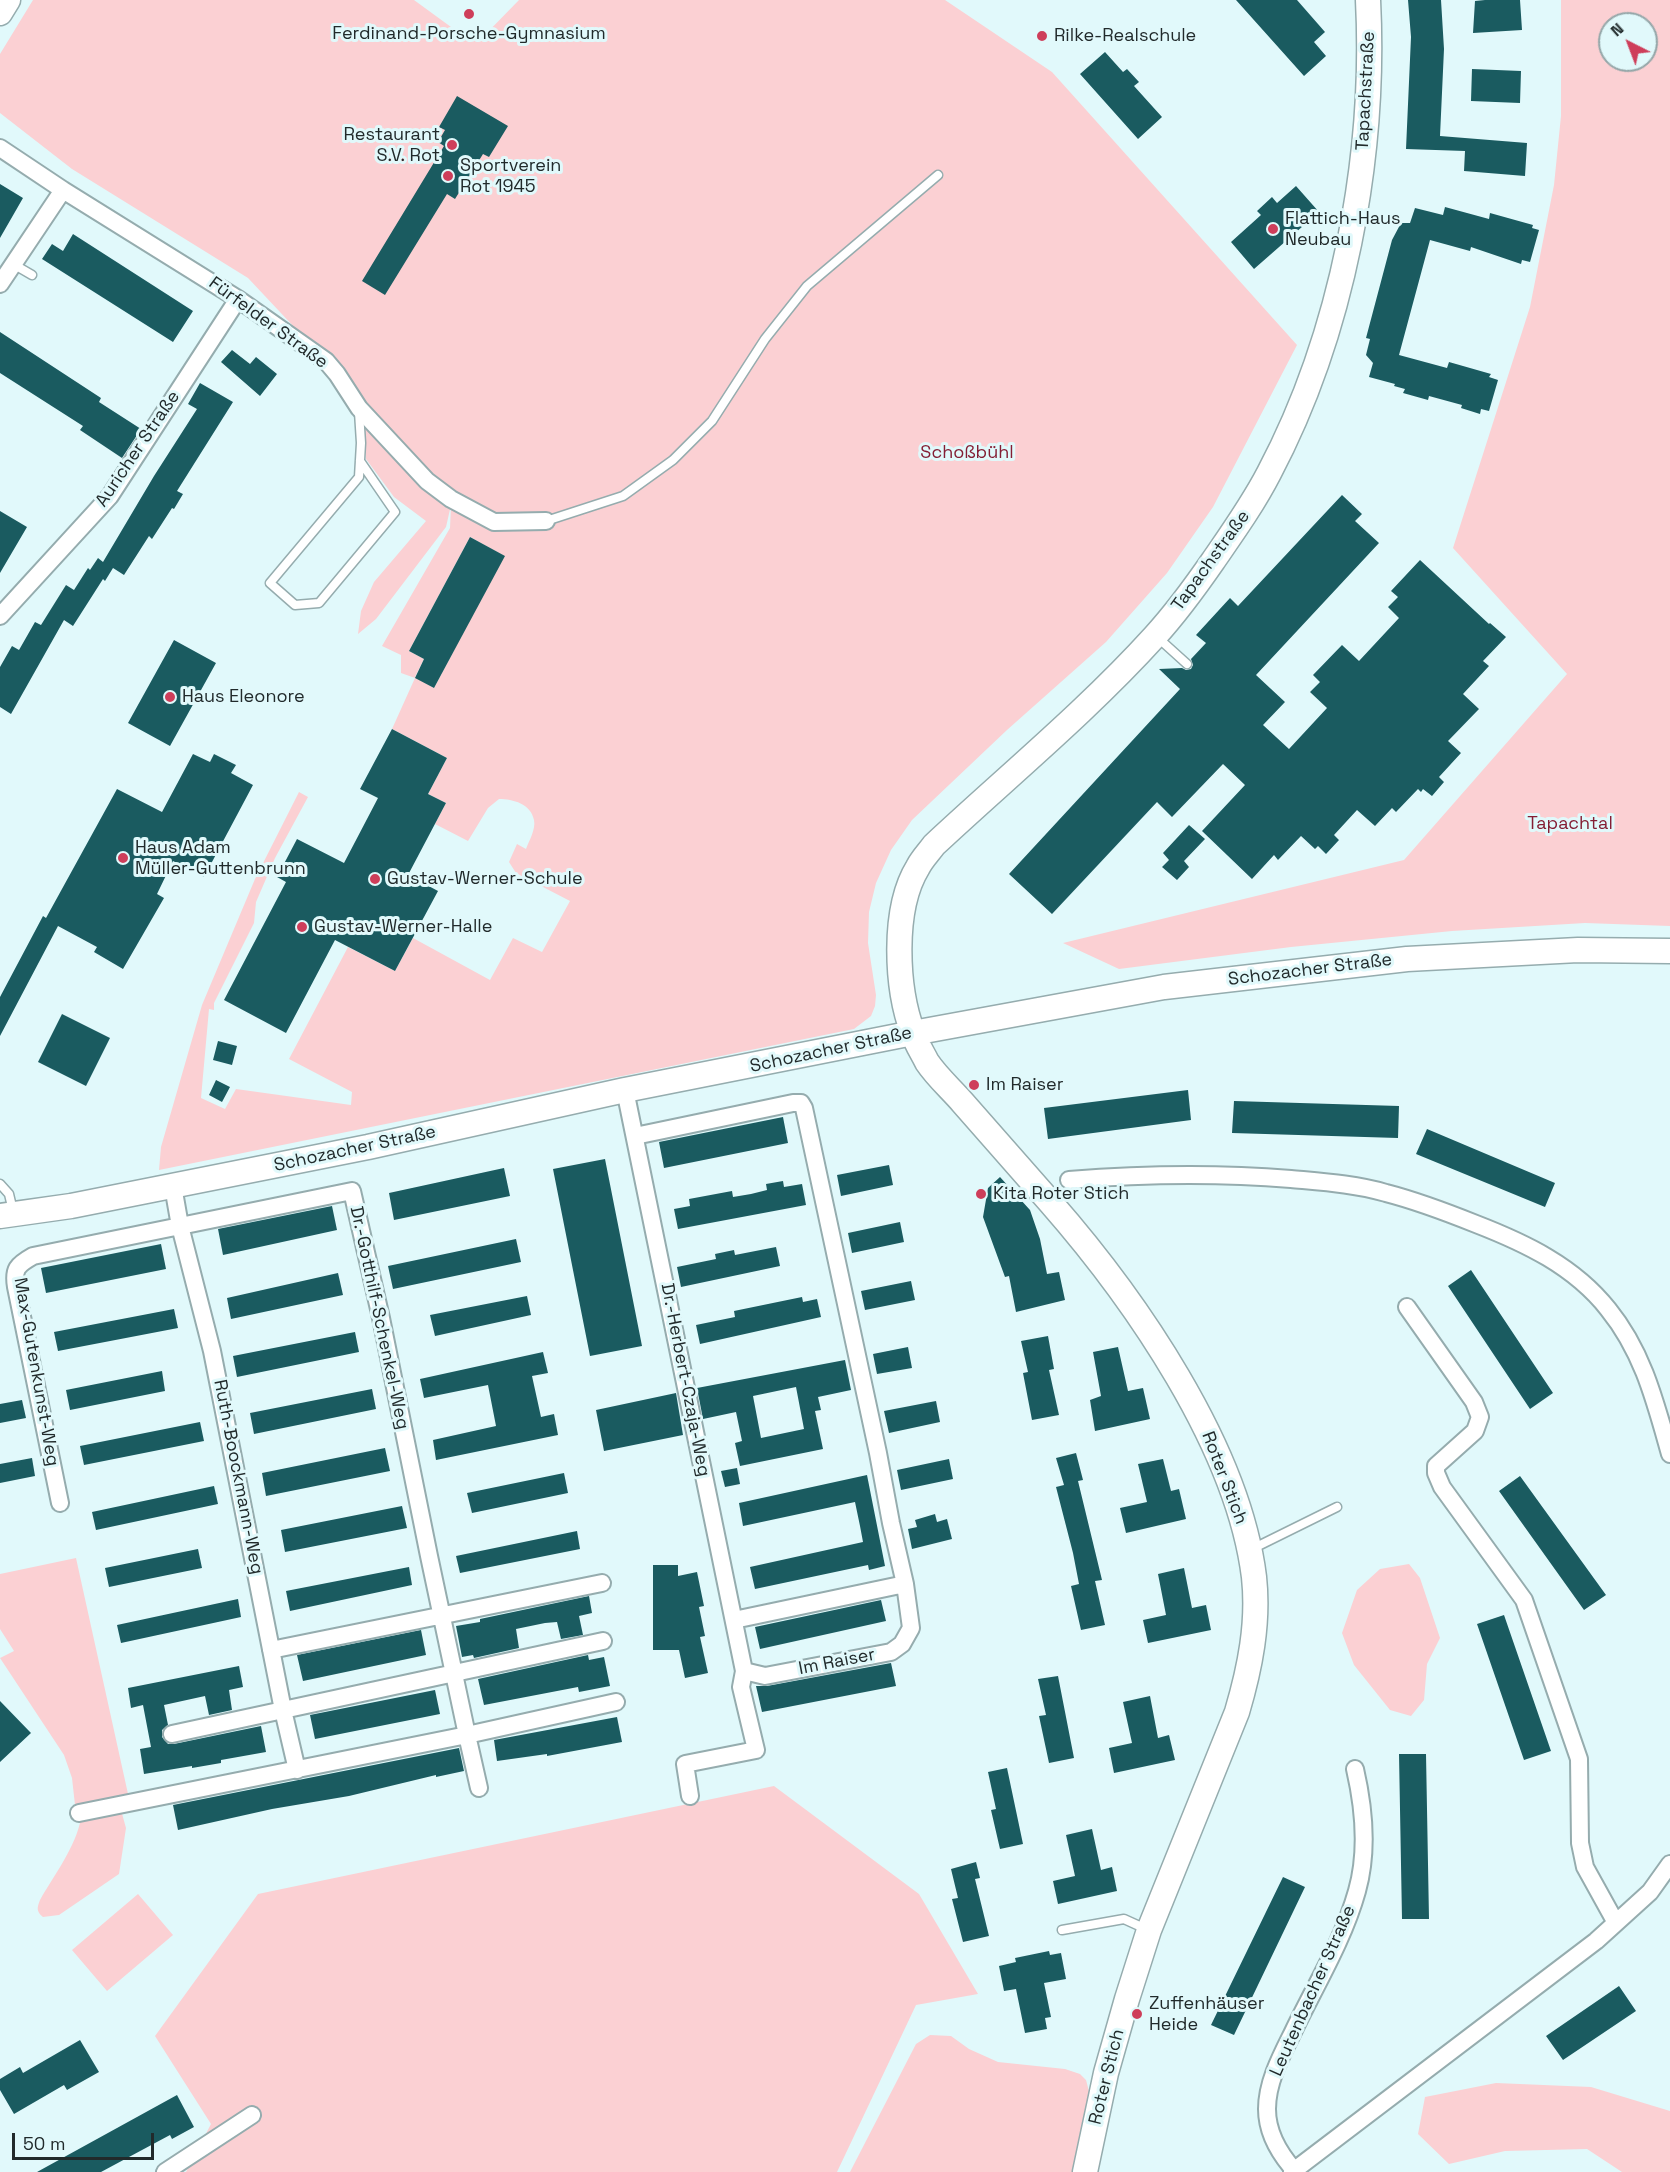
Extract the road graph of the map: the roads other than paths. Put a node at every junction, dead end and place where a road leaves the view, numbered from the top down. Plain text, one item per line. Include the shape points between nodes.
1 (8, 0) edge
2 (1368, 0) edge
3 (0, 13) edge
4 (0, 148) edge
5 (938, 175) dead end
6 (63, 190) junction
7 (14, 264) junction
8 (32, 275) dead end
9 (0, 284) edge
10 (238, 299) junction
11 (359, 408) junction
12 (360, 461) junction
13 (546, 521) joint
14 (0, 616) edge
15 (1156, 635) junction
16 (1187, 664) dead end
17 (1670, 951) edge
18 (913, 1033) junction
19 (626, 1090) junction
20 (635, 1136) junction
21 (1069, 1180) dead end
22 (0, 1184) edge
23 (173, 1186) junction
24 (7, 1215) edge
25 (180, 1226) junction
26 (1407, 1306) dead end
27 (1670, 1454) edge
28 (60, 1503) dead end
29 (1337, 1507) dead end
30 (1248, 1550) junction
31 (602, 1583) dead end
32 (905, 1584) junction
33 (439, 1618) junction
34 (734, 1620) junction
35 (603, 1641) dead end
36 (272, 1650) junction
37 (744, 1671) junction
38 (455, 1673) junction
39 (616, 1702) dead end
40 (283, 1710) junction
41 (172, 1734) dead end
42 (467, 1735) junction
43 (1355, 1769) dead end
44 (297, 1770) junction
45 (479, 1788) dead end
46 (690, 1796) dead end
47 (79, 1813) dead end
48 (1670, 1864) edge
49 (1616, 1923) junction
50 (1062, 1930) dead end
51 (1149, 1930) junction
52 (252, 2115) dead end
53 (1293, 2171) edge
54 (165, 2172) edge
55 (1085, 2172) edge

1 - 3 main road
2 - 15 main road, Tapachstraße via 1370,52 1364,149 1341,282 1320,353 1295,419 1246,514
4 - 6 street, Fürfelder Straße
5 - 13 lane via 807,286 765,339 712,421 673,460 623,496
6 - 7 street
6 - 10 street, Fürfelder Straße
7 - 8 lane
7 - 9 street
10 - 11 street, Fürfelder Straße via 326,361
10 - 14 street, Auricher Straße via 110,496
11 - 12 lane
11 - 13 street, Fürfelder Straße via 427,481 451,499 494,522
12 - 12 lane via 359,477 270,583 295,605 319,603 395,512
15 - 16 lane
15 - 18 main road, Tapachstraße via 1094,699 934,845 917,868 904,906 900,947 903,993
17 - 18 main road, Schozacher Straße via 1578,950 1407,959 1164,987
18 - 19 main road, Schozacher Straße
18 - 30 main road, Roter Stich via 931,1068 1076,1231 1149,1332 1214,1447 1235,1496
19 - 20 street, Dr.-Herbert-Czaja-Weg
19 - 23 main road, Schozacher Straße
20 - 32 street, Im Raiser via 793,1103 804,1107
20 - 34 street, Dr.-Herbert-Czaja-Weg
21 - 27 street via 1205,1174 1366,1188 1428,1204 1518,1240 1570,1273 1612,1314 1642,1363
22 - 24 lane via 9,1194
23 - 24 main road, Schozacher Straße
23 - 25 street, Ruth-Boockmann-Weg
25 - 28 street, Max-Gutenkunst-Weg via 33,1256 20,1263 14,1275
25 - 33 street, Dr.-Gotthilf-Schenkel-Weg via 352,1191 381,1318
25 - 36 street, Ruth-Boockmann-Weg via 212,1352
26 - 49 street via 1472,1399 1480,1417 1475,1431 1440,1461 1436,1473 1442,1487 1524,1600 1579,1759 1580,1843 1585,1867
29 - 30 lane
30 - 51 main road, Roter Stich via 1256,1612 1248,1676
31 - 33 street
32 - 34 street
32 - 37 street, Im Raiser via 911,1628 902,1644 891,1652 765,1676
33 - 36 street
33 - 38 street, Dr.-Gotthilf-Schenkel-Weg
34 - 37 street, Dr.-Herbert-Czaja-Weg
35 - 38 street
36 - 40 street, Ruth-Boockmann-Weg
37 - 46 street, Dr.-Herbert-Czaja-Weg via 741,1687 756,1750 685,1764
38 - 40 street
38 - 42 street, Dr.-Gotthilf-Schenkel-Weg
39 - 42 street
40 - 41 street
40 - 44 street, Ruth-Boockmann-Weg
42 - 44 street
42 - 45 street, Dr.-Gotthilf-Schenkel-Weg
43 - 53 street, Leutenbacher Straße via 1364,1843 1357,1892 1339,1940 1281,2055 1268,2095 1272,2137
44 - 47 street
48 - 49 street, Leutenbacher Straße via 1650,1892
49 - 53 street, Leutenbacher Straße
50 - 51 lane via 1124,1919
51 - 55 main road, Roter Stich via 1106,2073
52 - 54 street

